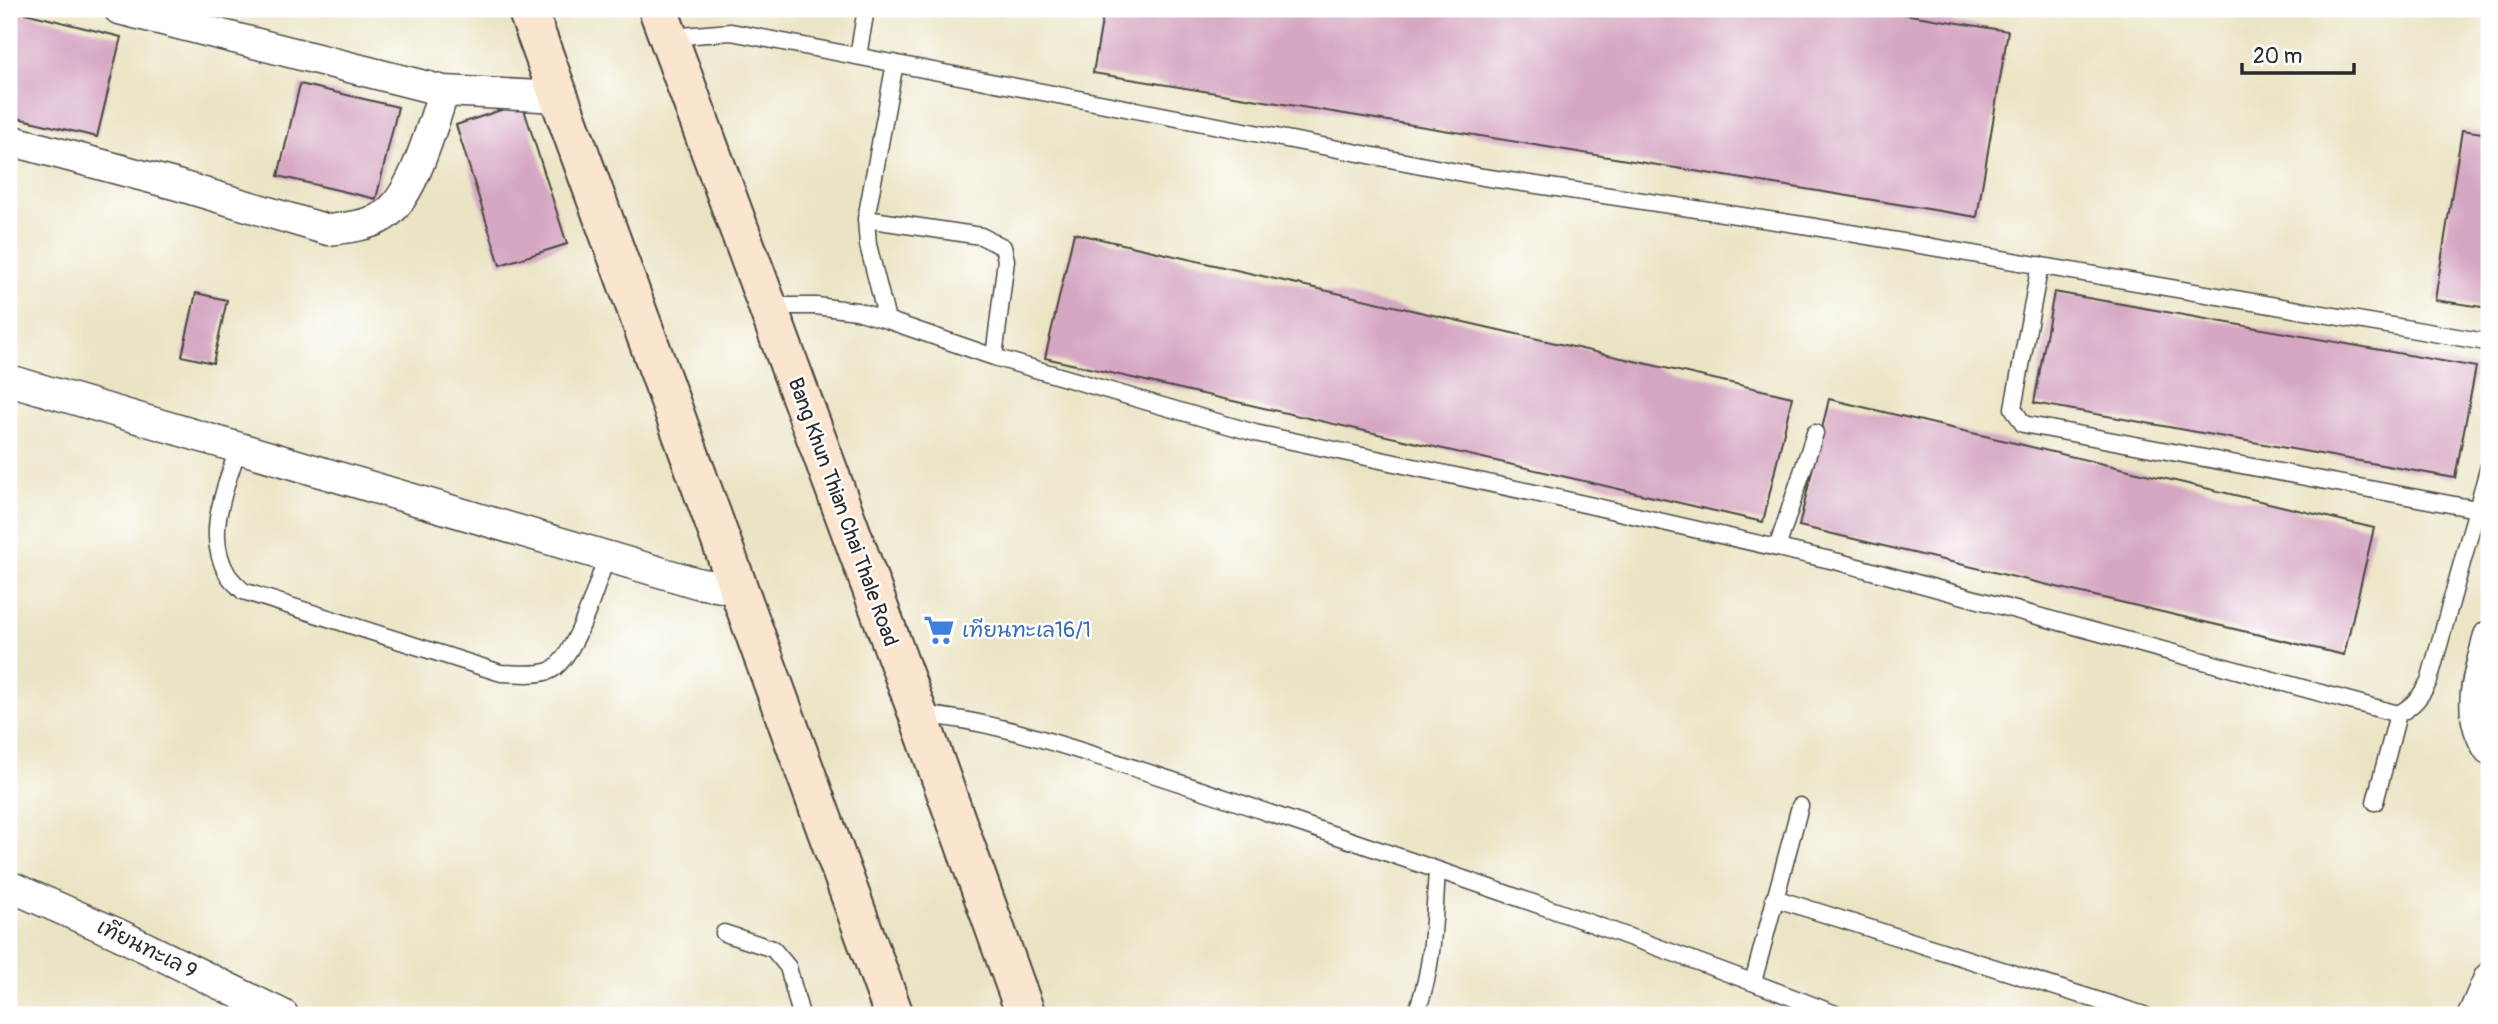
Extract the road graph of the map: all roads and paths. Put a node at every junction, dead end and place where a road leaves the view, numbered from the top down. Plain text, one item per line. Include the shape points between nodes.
1 (119, 9) edge
2 (527, 9) edge
3 (866, 9) edge
4 (664, 23) edge
5 (858, 57) junction
6 (895, 63) junction
7 (444, 92) junction
8 (560, 97) junction
9 (9, 140) edge
10 (866, 219) junction
11 (2040, 265) junction
12 (767, 306) junction
13 (887, 320) junction
14 (2489, 346) edge
15 (995, 357) junction
16 (9, 380) edge
17 (1815, 433) dead end
18 (238, 448) junction
19 (2489, 466) edge
20 (2476, 509) junction
21 (1777, 548) junction
22 (607, 556) junction
23 (740, 590) junction
24 (2489, 636) edge
25 (918, 714) junction
26 (2398, 714) junction
27 (2489, 749) edge
28 (2375, 802) dead end
29 (1800, 806) dead end
30 (1437, 870) junction
31 (9, 886) edge
32 (1774, 898) junction
33 (724, 933) dead end
34 (2489, 978) edge
35 (1753, 982) junction
36 (1418, 1009) dead end
37 (283, 1015) edge
38 (801, 1015) edge
39 (894, 1015) edge
40 (1026, 1015) edge
41 (1838, 1015) edge
42 (2144, 1015) edge
43 (2473, 1015) edge

1 - 7 street
2 - 8 main road
3 - 5 lane
4 - 5 lane
4 - 12 main road, Bang Khun Thian Chai Thale Road
5 - 6 lane
6 - 10 lane
6 - 11 lane via 1483,177
7 - 8 street
7 - 9 street via 408,189 383,217 348,228 328,230
8 - 23 main road
10 - 13 lane
10 - 15 lane via 981,236 1003,247 1006,260
11 - 14 lane
11 - 20 lane via 2013,408 2023,424
12 - 13 lane via 816,306
12 - 25 main road, Bang Khun Thian Chai Thale Road
13 - 15 lane
15 - 21 lane via 1255,433
16 - 18 street
17 - 21 lane
18 - 22 street
18 - 22 lane via 216,523 220,555 228,575 243,591 500,673 552,670 571,650
19 - 20 lane
20 - 26 lane via 2429,681 2419,699
21 - 26 lane
22 - 23 street via 697,583
23 - 39 main road
24 - 27 street via 2475,699 2476,723
25 - 30 lane via 1009,728
25 - 40 main road, Bang Khun Thian Chai Thale Road
26 - 28 lane
29 - 32 lane
30 - 35 lane
30 - 36 lane via 1430,964
31 - 37 street, เทียนทะเล 9
32 - 35 lane
32 - 42 lane
33 - 38 lane via 773,949 788,967
34 - 43 street
35 - 41 lane

